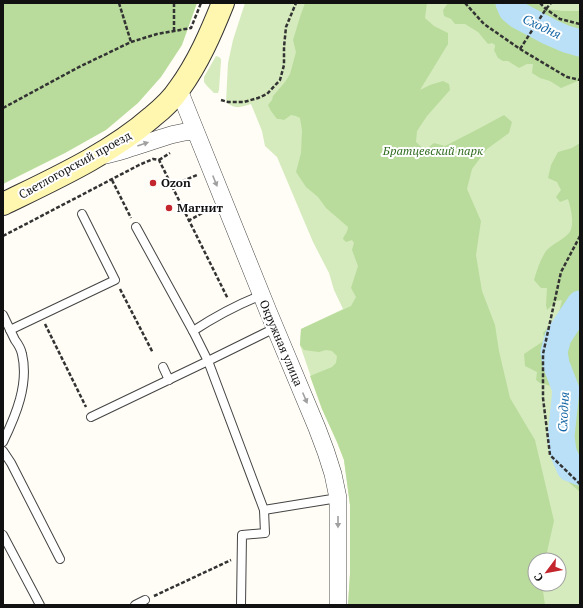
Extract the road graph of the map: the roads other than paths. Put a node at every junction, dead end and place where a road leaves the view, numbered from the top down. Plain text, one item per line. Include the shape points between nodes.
1 (223, 3) edge
2 (179, 90) junction
3 (195, 131) junction
4 (92, 158) junction
5 (3, 204) edge
6 (82, 214) dead end
7 (136, 227) road end
8 (262, 295) junction
9 (3, 315) edge
10 (275, 328) junction
11 (10, 330) junction
12 (193, 331) junction
13 (208, 361) junction
14 (163, 367) dead end
15 (168, 380) junction
16 (91, 417) road end
17 (3, 442) edge
18 (3, 451) edge
19 (338, 498) junction
20 (264, 510) junction
21 (3, 535) edge
22 (60, 558) dead end
23 (145, 600) road end
24 (40, 605) edge
25 (135, 605) edge
26 (241, 605) edge
27 (338, 605) edge

1 - 2 main road, Светлогорский проезд via 210,37
2 - 3 street, Окружная улица
2 - 4 main road, Светлогорский проезд via 140,127
4 -> 3 street via 183,131
3 -> 8 street, Окружная улица
4 - 5 main road, Светлогорский проезд
6 - 11 lane via 115,280
7 - 12 lane
8 - 10 street, Окружная улица
8 - 12 lane via 214,317
9 - 11 lane
10 - 13 lane
10 -> 19 street, Окружная улица via 320,434
11 - 17 lane via 22,352 24,385
12 - 13 lane
13 - 15 lane
13 - 20 lane
14 - 15 lane
15 - 16 lane
18 - 22 lane
19 - 20 lane
19 -> 27 street, Окружная улица
20 - 26 lane via 265,533 242,535
21 - 24 lane
23 - 25 lane

